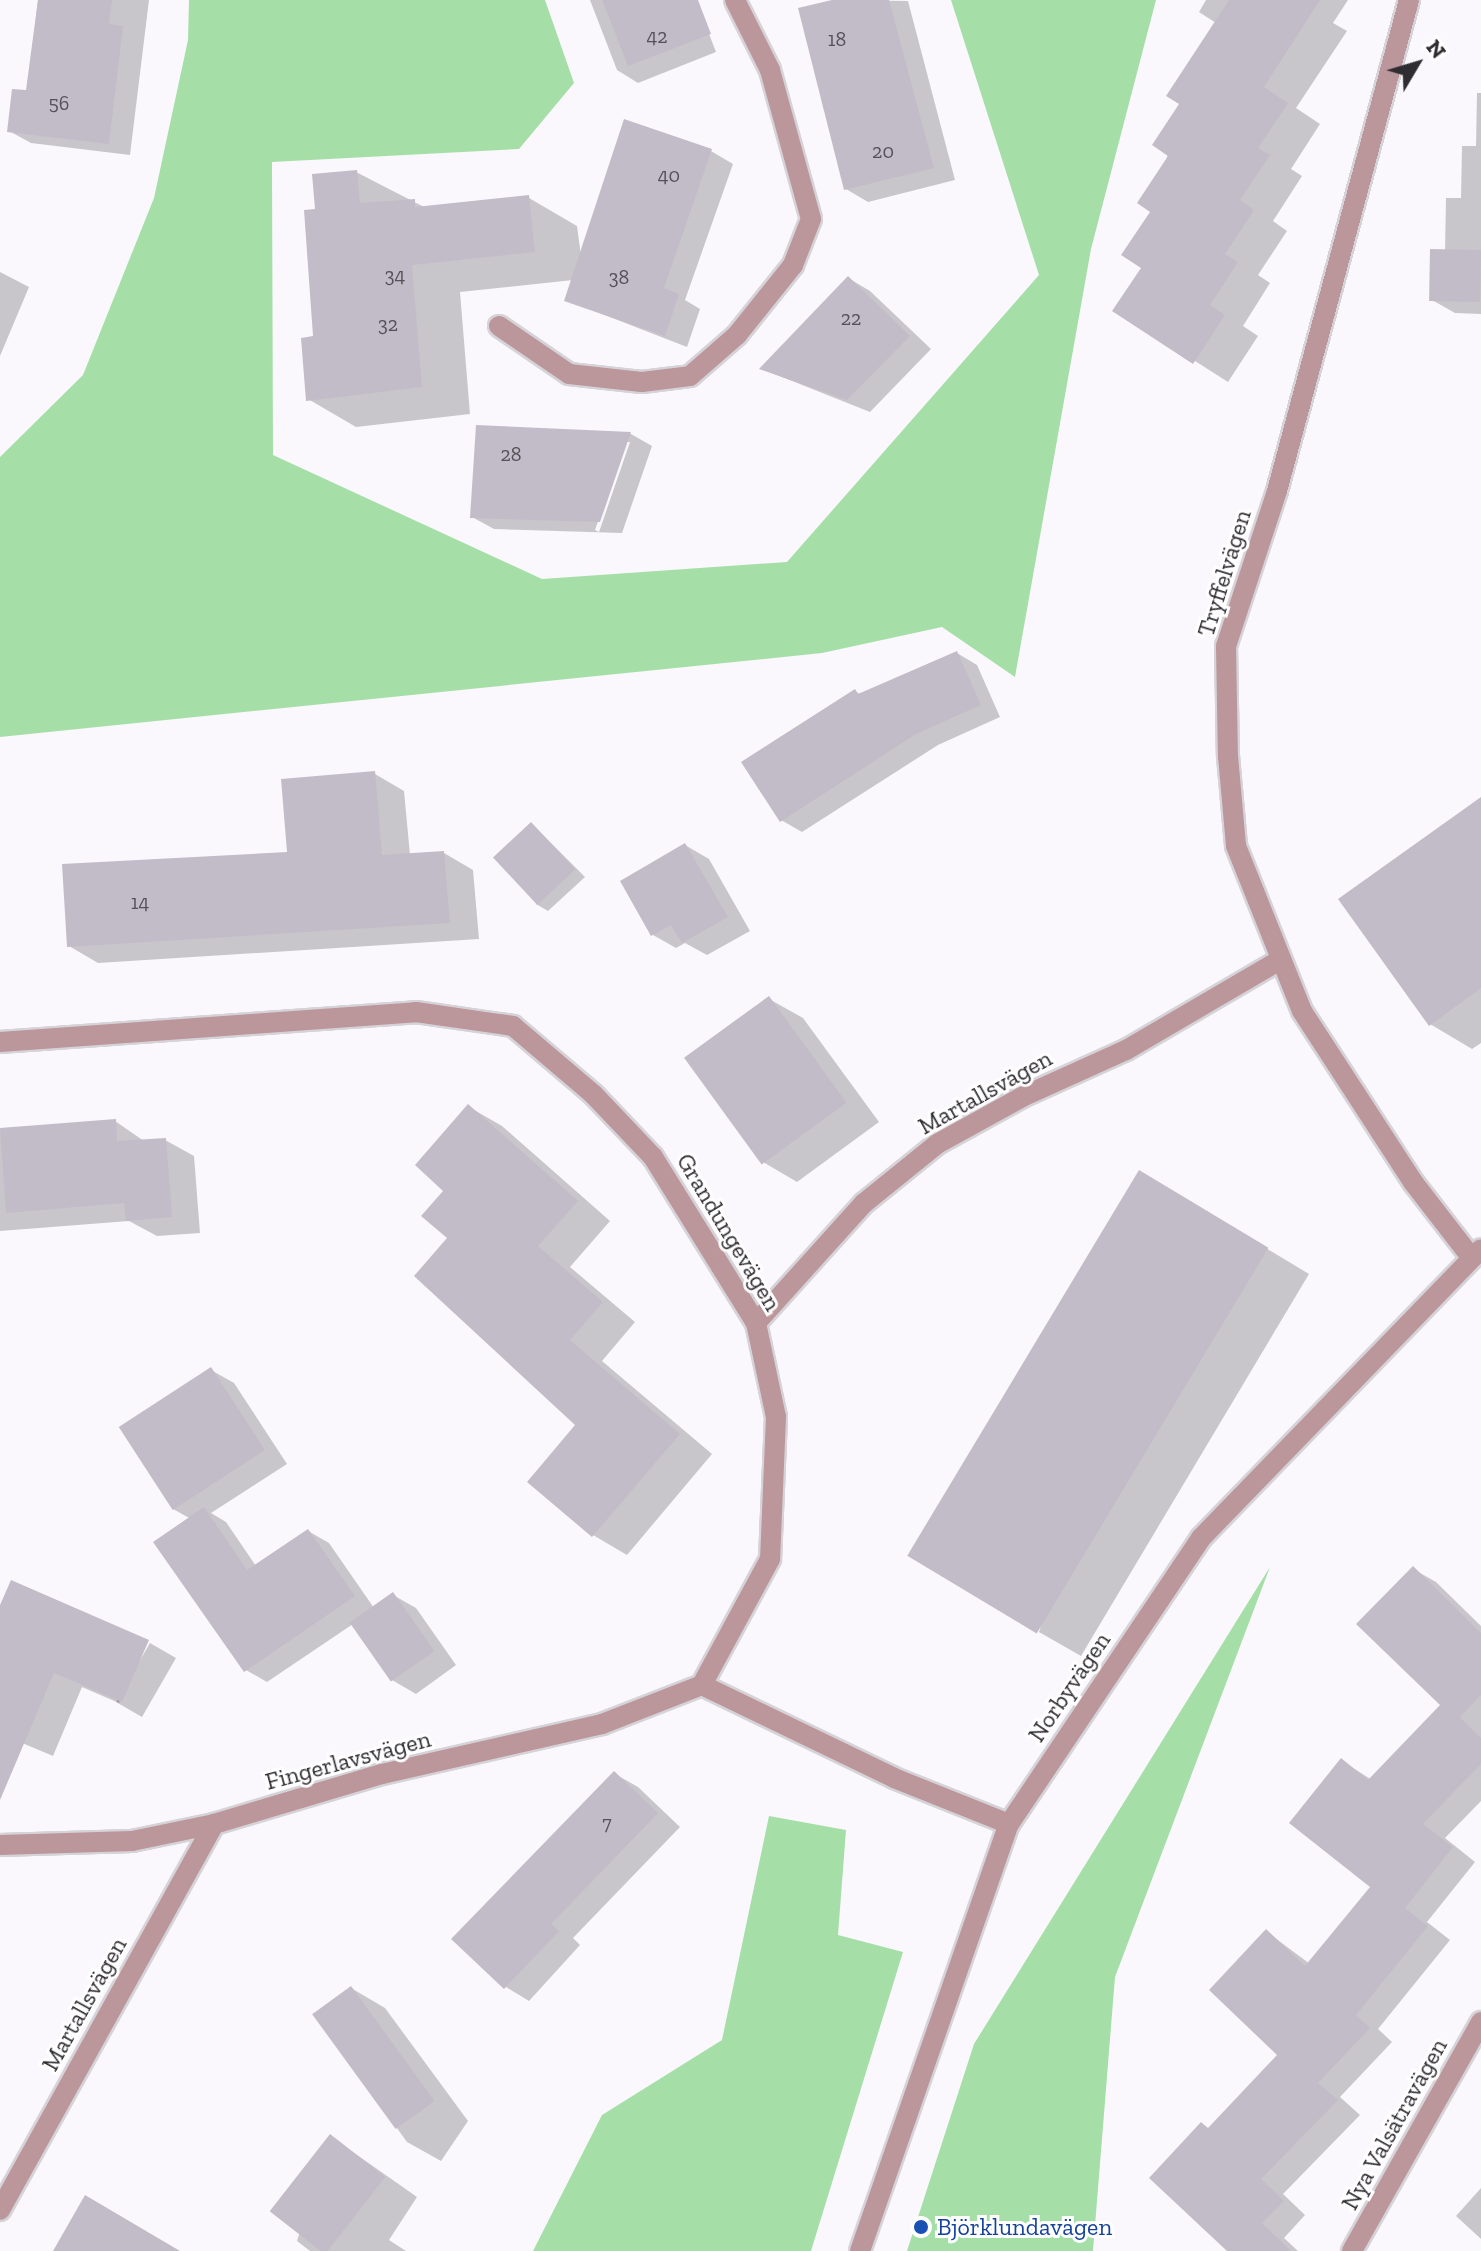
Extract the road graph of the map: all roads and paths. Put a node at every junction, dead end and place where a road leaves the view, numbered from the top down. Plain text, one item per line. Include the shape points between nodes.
1 (735, 0) edge
2 (1409, 0) edge
3 (499, 326) dead end
4 (1280, 960) junction
5 (0, 1042) edge
6 (1476, 1253) edge
7 (756, 1323) junction
8 (702, 1685) junction
9 (214, 1824) junction
10 (1009, 1824) junction
11 (0, 1845) edge
12 (1481, 2022) edge
13 (0, 2210) edge
14 (860, 2251) edge
15 (1352, 2251) edge

1 - 3 street via 770,70 811,219 793,265 737,335 690,376 642,382 569,374
2 - 4 street, Tryffelvägen via 1277,491 1226,646 1236,846
4 - 6 street, Tryffelvägen via 1302,1011 1413,1182
4 - 7 street, Martallsvägen via 1126,1050 1022,1097 937,1144 863,1204
5 - 7 street, Grandungevägen via 416,1012 513,1026 594,1095 653,1157
6 - 10 street, Norbyvägen via 1201,1538
7 - 8 street, Grandungevägen via 776,1417 770,1559
8 - 9 street, Fingerlavsvägen via 602,1724 382,1774
8 - 10 street via 894,1778
9 - 11 street, Fingerlavsvägen via 132,1841
9 - 13 street, Martallsvägen
10 - 14 street, Norbyvägen
12 - 15 street, Nya Valsätravägen

